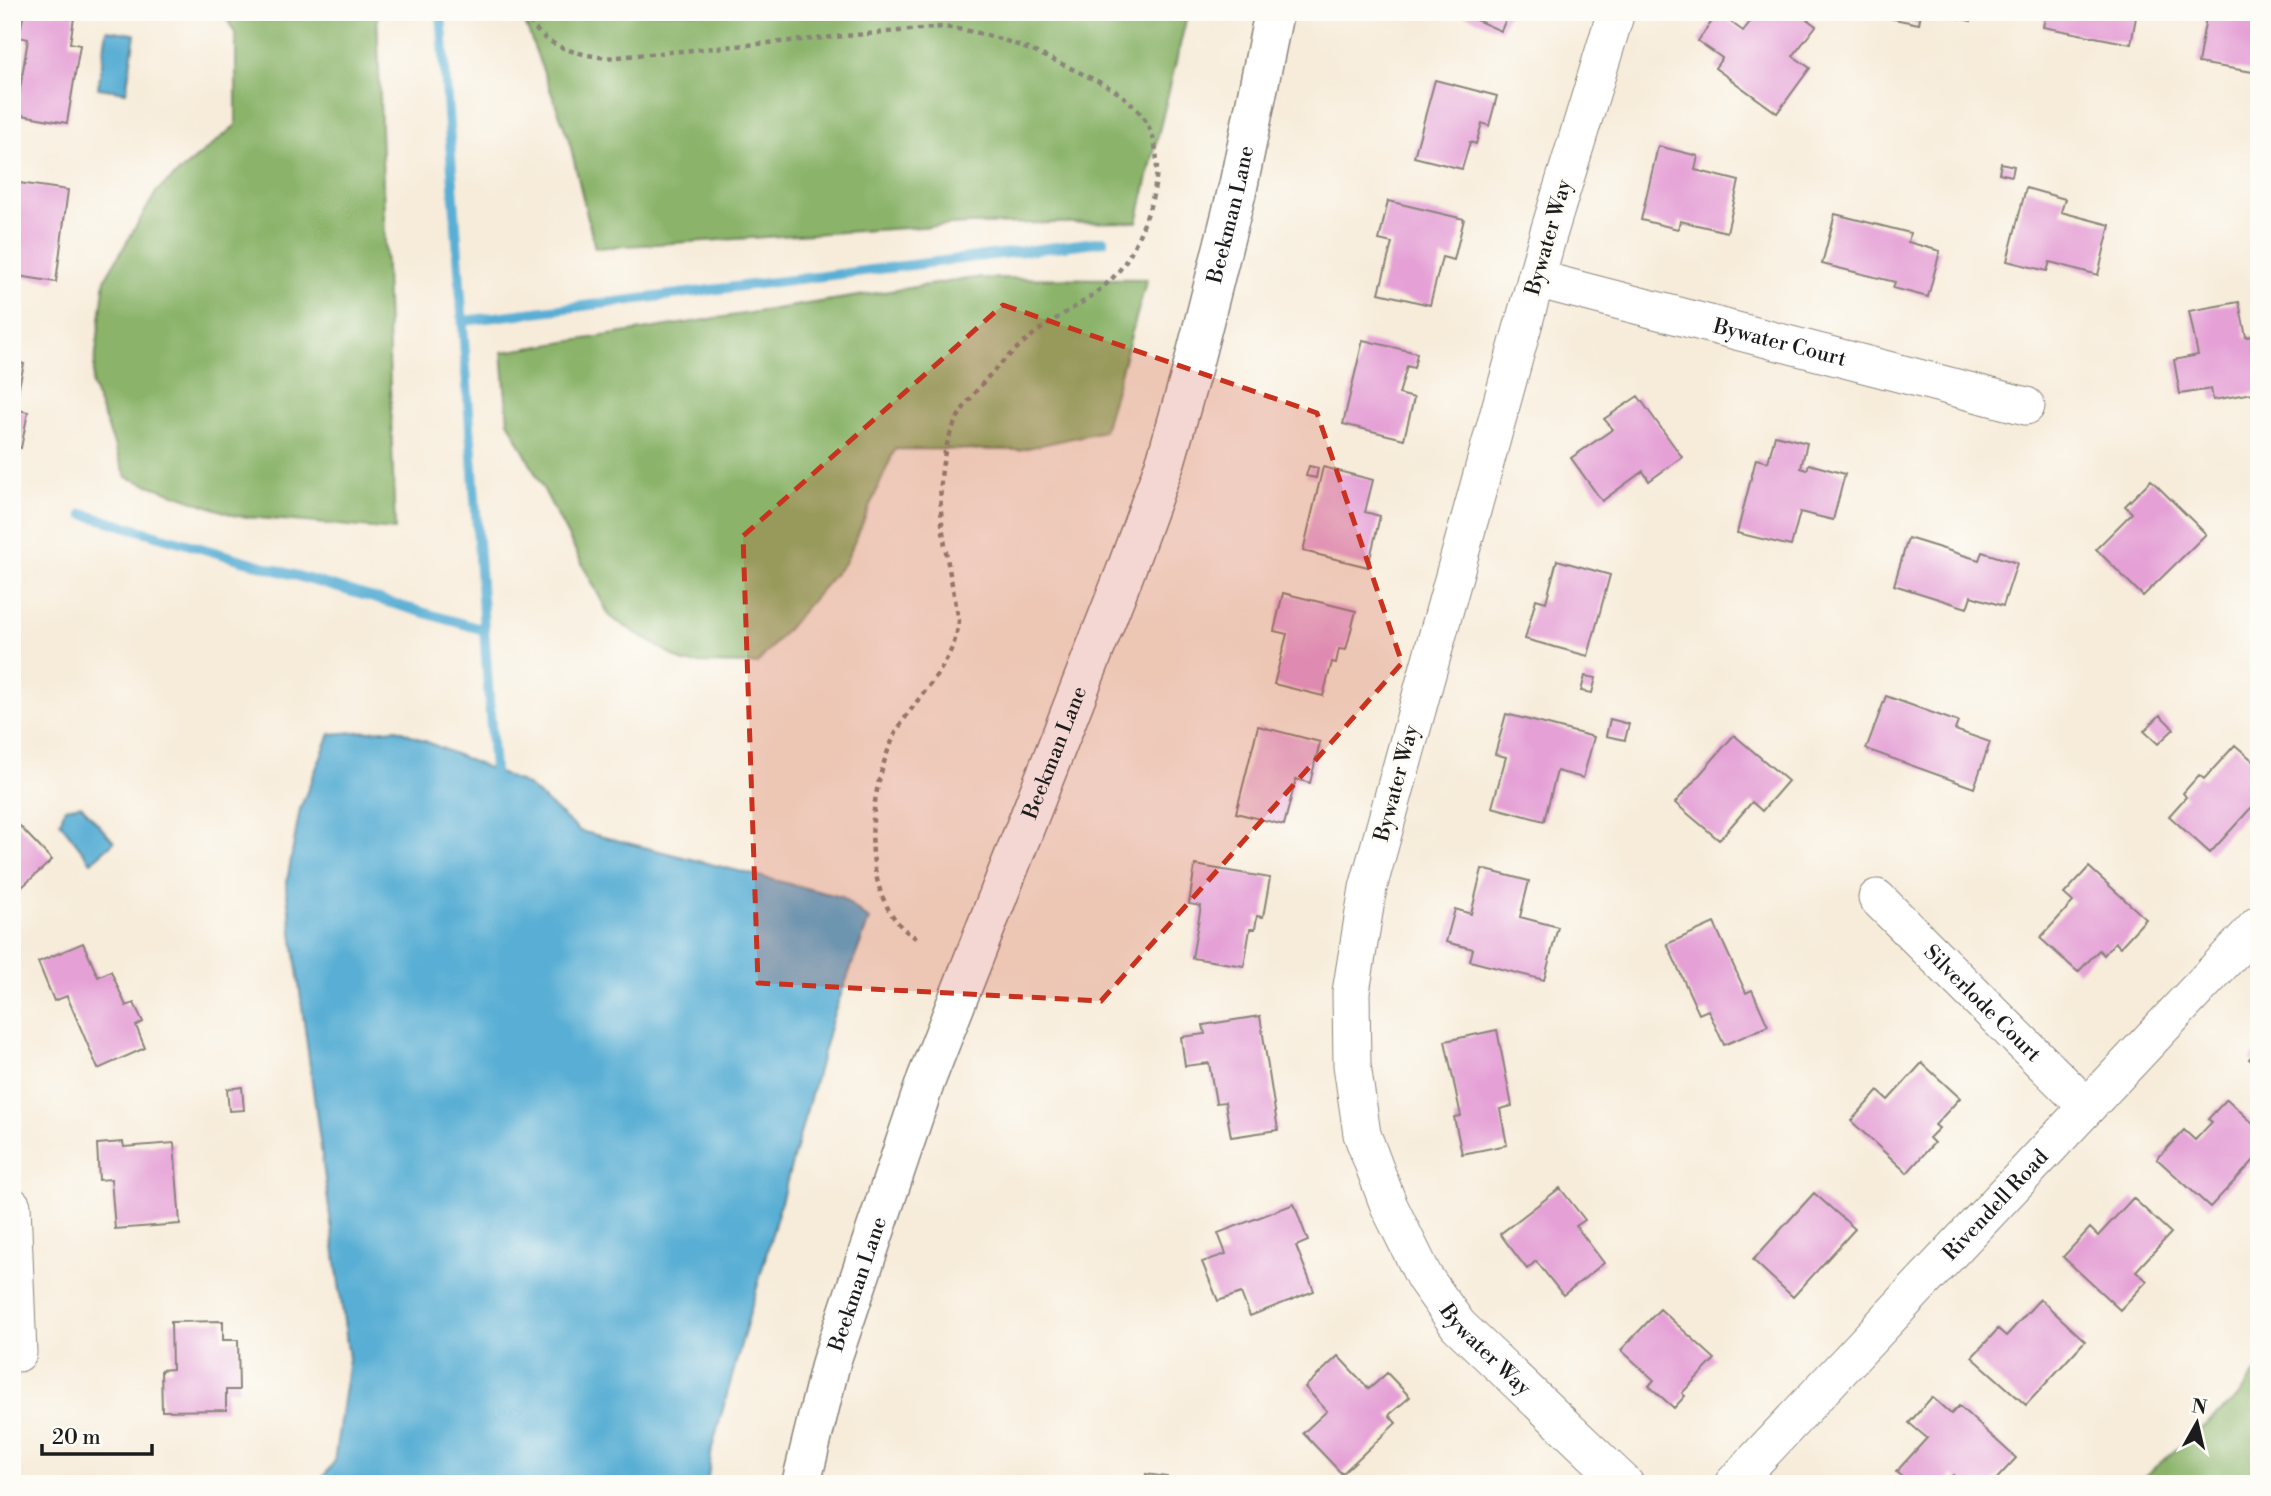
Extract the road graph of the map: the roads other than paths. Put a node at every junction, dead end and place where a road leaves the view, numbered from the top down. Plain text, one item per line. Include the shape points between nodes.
1 (1274, 12) edge
2 (1616, 12) edge
3 (1536, 279) junction
4 (2026, 406) dead end
5 (1877, 898) dead end
6 (2259, 924) edge
7 (2086, 1107) junction
8 (12, 1206) edge
9 (18, 1353) dead end
10 (800, 1484) edge
11 (1625, 1484) edge
12 (1733, 1484) edge

1 - 10 street, Beekman Lane via 1238,187 1166,460 917,1105 831,1362
2 - 3 street, Bywater Way
3 - 4 street, Bywater Court
3 - 11 street, Bywater Way via 1368,888 1351,992 1352,1065 1362,1134 1389,1206 1424,1277 1458,1325
5 - 7 street, Silverlode Court
6 - 7 street, Rivendell Road
7 - 12 street, Rivendell Road
8 - 9 street

